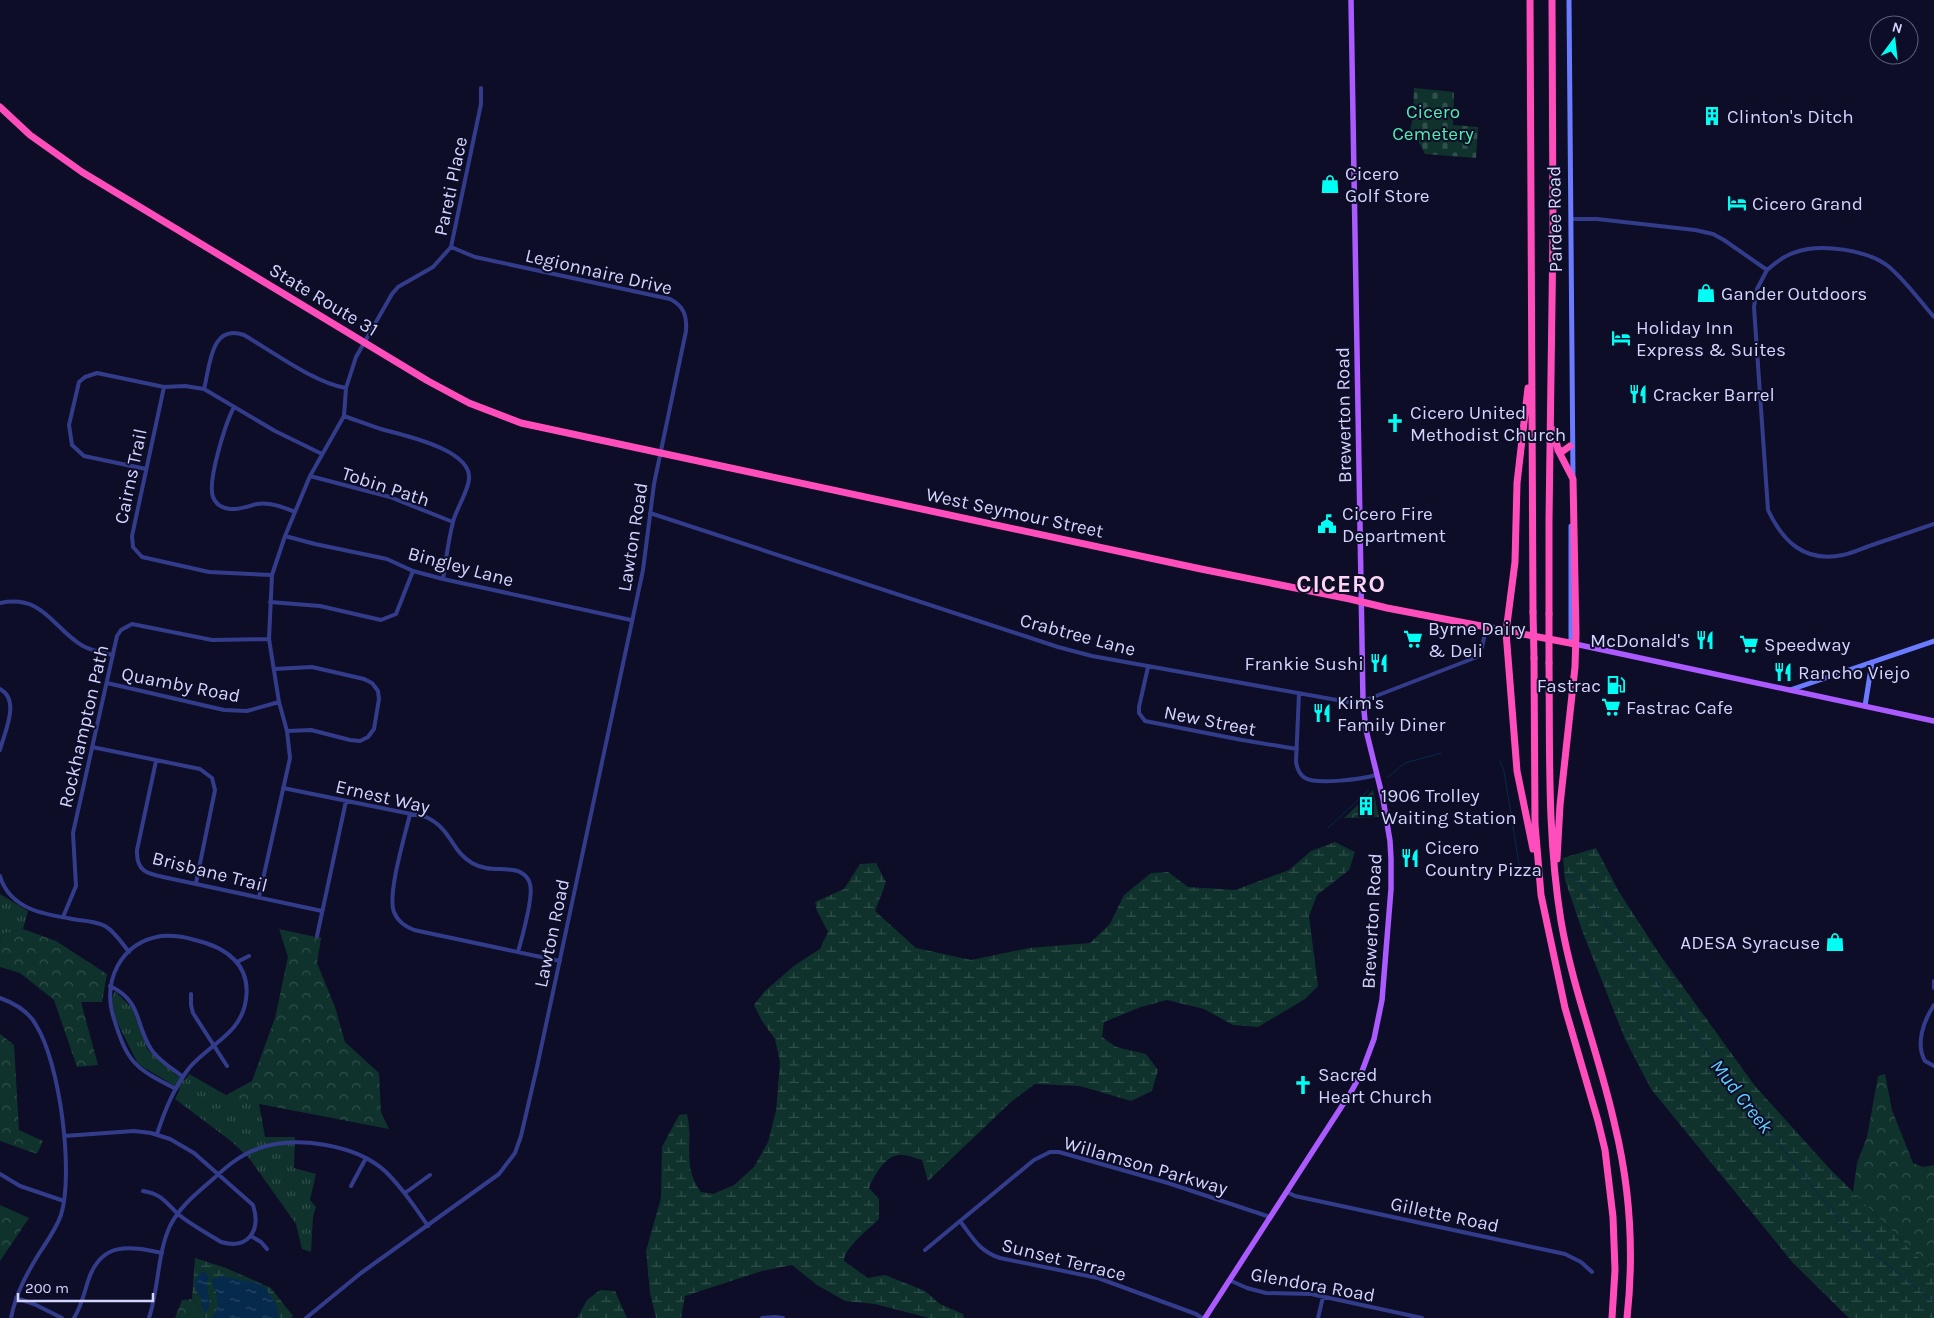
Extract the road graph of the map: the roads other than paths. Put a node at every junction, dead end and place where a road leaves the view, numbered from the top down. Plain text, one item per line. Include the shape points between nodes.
1 (1351, 0) edge
2 (1530, 0) edge
3 (1552, 0) edge
4 (1569, 0) edge
5 (481, 88) dead end
6 (0, 107) edge
7 (1570, 219) junction
8 (451, 247) junction
9 (1767, 270) junction
10 (1934, 317) edge
11 (364, 342) junction
12 (1531, 365) junction
13 (164, 386) junction
14 (346, 388) junction
15 (204, 389) junction
16 (1551, 405) junction
17 (234, 407) junction
18 (344, 416) junction
19 (1572, 438) junction
20 (1570, 446) junction
21 (1558, 450) junction
22 (322, 454) junction
23 (661, 454) junction
24 (146, 469) junction
25 (1570, 471) junction
26 (310, 476) junction
27 (1573, 479) junction
28 (295, 512) junction
29 (650, 513) junction
30 (453, 522) junction
31 (1934, 524) edge
32 (285, 536) junction
33 (412, 571) junction
34 (272, 575) junction
35 (443, 579) junction
36 (270, 602) junction
37 (1362, 602) junction
38 (0, 603) edge
39 (631, 620) junction
40 (1486, 629) junction
41 (1506, 632) junction
42 (269, 639) junction
43 (1934, 641) edge
44 (1573, 644) junction
45 (113, 656) junction
46 (1872, 662) junction
47 (1148, 667) junction
48 (274, 669) junction
49 (107, 684) junction
50 (0, 689) edge
51 (1790, 690) junction
52 (1299, 693) junction
53 (1363, 701) junction
54 (279, 702) junction
55 (1865, 706) junction
56 (1934, 720) edge
57 (287, 731) junction
58 (92, 747) junction
59 (1296, 749) junction
60 (0, 750) edge
61 (156, 761) junction
62 (1376, 775) junction
63 (283, 788) junction
64 (346, 801) junction
65 (410, 814) junction
66 (1538, 865) junction
67 (0, 876) edge
68 (1556, 879) junction
69 (196, 884) junction
70 (259, 897) junction
71 (322, 910) junction
72 (63, 917) junction
73 (317, 936) dead end
74 (129, 952) junction
75 (518, 952) junction
76 (250, 956) dead end
77 (560, 961) junction
78 (237, 962) junction
79 (1934, 981) edge
80 (110, 986) junction
81 (1934, 988) edge
82 (191, 994) dead end
83 (0, 998) edge
84 (1934, 1005) edge
85 (215, 1046) junction
86 (227, 1066) dead end
87 (1934, 1066) edge
88 (183, 1077) junction
89 (176, 1089) junction
90 (157, 1134) junction
91 (64, 1136) junction
92 (366, 1158) junction
93 (0, 1174) edge
94 (218, 1174) junction
95 (430, 1175) dead end
96 (352, 1186) dead end
97 (143, 1191) dead end
98 (1287, 1192) junction
99 (405, 1193) junction
100 (64, 1201) junction
101 (178, 1213) junction
102 (1270, 1217) junction
103 (960, 1221) junction
104 (428, 1226) junction
105 (251, 1236) junction
106 (267, 1249) dead end
107 (925, 1250) dead end
108 (162, 1253) junction
109 (1592, 1272) dead end
110 (1229, 1280) junction
111 (1323, 1296) junction
112 (16, 1298) junction
113 (11, 1318) edge
114 (62, 1318) edge
115 (74, 1318) edge
116 (150, 1318) edge
117 (306, 1318) edge
118 (762, 1318) edge
119 (783, 1318) edge
120 (1203, 1318) edge
121 (1318, 1318) edge
122 (1422, 1318) edge
123 (1612, 1318) edge
124 (1627, 1318) edge

1 - 37 main road, Brewerton Road
2 - 12 highway
3 - 16 highway via 1554,231
4 - 7 street, Pardee Road
5 - 8 street, Pareti Place via 482,104
6 - 11 highway, State Route 31 via 30,135 77,169
7 - 9 street via 1680,227 1713,234
7 - 19 street, Pardee Road
8 - 11 street, Pareti Place via 433,267 392,294
8 - 23 street, Legionnaire Drive via 475,258 677,302 685,314 686,331
9 - 10 street via 1784,257 1803,250 1818,248 1866,254 1889,266
9 - 31 street via 1754,307 1768,510 1784,538 1806,553 1843,555
11 - 14 street, Pareti Place
11 - 23 highway, State Route 31 via 444,390 506,418
12 - 41 highway via 1517,483 1515,562
12 - 66 highway, bridge
13 - 15 street
13 - 24 street, Cairns Trail
13 - 24 street via 97,373 79,382 76,392 69,425 72,445 77,451 84,456
14 - 15 street via 333,386 234,332 217,341
14 - 18 street, Pareti Place
15 - 17 street
16 - 21 highway
16 - 68 highway, bridge via 1550,810
17 - 22 street
17 - 28 street via 226,424 211,486 213,498 220,507 229,509 268,503
18 - 22 street
18 - 30 street via 411,436 458,458 467,469 469,479
19 - 20 street, Pardee Road
19 - 27 street, Pardee Road
20 - 21 highway via 1564,451
20 - 25 street, Pardee Road
21 - 25 highway
22 - 26 street
23 - 29 street, Lawton Road
23 - 37 highway, West Seymour Street
24 - 34 street, Cairns Trail via 132,536 133,547 142,557 209,572
25 - 27 highway
25 - 44 street, Pardee Road
26 - 28 street
26 - 30 street, Tobin Path via 390,497
27 - 44 highway, Pardee Road
28 - 32 street
29 - 39 street, Lawton Road via 643,570
29 - 47 street, Crabtree Lane via 1058,647
30 - 35 street
32 - 33 street, Bingley Lane via 387,559
32 - 34 street
33 - 35 street, Bingley Lane
33 - 36 street via 396,614 381,620 320,606
34 - 36 street
35 - 39 street, Bingley Lane
36 - 42 street
37 - 40 highway, West Seymour Street
37 - 53 main road, Brewerton Road
38 - 45 street via 16,602 34,607 84,647
39 - 77 street, Lawton Road
40 - 41 highway, West Seymour Street
40 - 53 street, Crabtree Lane via 1477,657
41 - 44 highway, West Seymour Street
41 - 66 highway via 1517,771
42 - 45 street, Rockhampton Path via 212,640 132,624 117,636
42 - 48 street
43 - 46 street
44 - 51 main road
44 - 68 highway via 1575,667
45 - 49 street, Rockhampton Path
46 - 51 street
46 - 55 street
47 - 52 street, Crabtree Lane
47 - 59 street, New Street via 1139,708 1145,721
48 - 54 street
48 - 57 street via 312,667 364,679 372,683 380,700 374,729 368,737 360,740 311,730
49 - 54 street, Quamby Road via 224,710 247,711
49 - 58 street, Rockhampton Path
50 - 60 street via 10,702
51 - 55 main road
52 - 53 street, Crabtree Lane via 1348,702
52 - 59 street
53 - 62 main road, Brewerton Road
54 - 57 street
55 - 56 main road
57 - 63 street via 290,758
58 - 61 street
58 - 72 street, Rockhampton Path via 73,834 76,886
59 - 62 street via 1298,770 1307,779 1357,779
61 - 69 street, Brisbane Trail via 137,862 146,872
61 - 69 street via 200,769 214,783 214,800
62 - 98 main road, Brewerton Road via 1391,859 1380,1014 1358,1080
63 - 64 street, Ernest Way
63 - 70 street
64 - 65 street, Ernest Way
64 - 71 street
65 - 75 street, Ernest Way via 426,817 441,827 472,863 494,870 517,871 529,879 531,892
65 - 75 street via 392,895 394,912 401,923 414,930
66 - 123 highway via 1553,959 1604,1150 1613,1217 1615,1270
67 - 72 street via 6,891 19,903
68 - 124 highway via 1569,955 1623,1166 1630,1257
69 - 70 street, Brisbane Trail
70 - 71 street, Brisbane Trail
71 - 73 street
72 - 74 street via 106,926
74 - 78 street via 147,940 176,936 211,943
74 - 80 street via 117,968
75 - 77 street
76 - 78 street
77 - 104 street, Lawton Road via 515,1153 499,1174
78 - 85 street via 246,987 244,1009 235,1027
79 - 81 street
80 - 88 street via 132,1002 152,1051
80 - 89 street via 110,1007 125,1051 147,1074
82 - 85 street via 193,1013
83 - 91 street via 18,1006 37,1025 52,1066
84 - 87 street via 1927,1016 1920,1047 1925,1061
85 - 86 street
85 - 88 street
88 - 89 street
89 - 90 street
90 - 91 street via 134,1131
90 - 94 street via 187,1148
91 - 100 street
92 - 94 street via 310,1142 274,1143 246,1153
92 - 96 street
92 - 99 street via 386,1172
93 - 100 street via 20,1186
94 - 101 street
94 - 105 street via 252,1205 256,1223
95 - 99 street
97 - 101 street via 154,1192
98 - 102 main road, Brewerton Road
98 - 109 street, Gillette Road via 1565,1254
99 - 104 street
100 - 112 street via 56,1227 28,1270
101 - 105 street via 221,1242 236,1244
101 - 108 street via 166,1236
102 - 103 street, Willamson Parkway via 1168,1183 1050,1152 1034,1160
102 - 110 main road, Brewerton Road
103 - 107 street, Willamson Parkway
103 - 120 street, Sunset Terrace via 987,1254 1098,1278
104 - 117 street, Lawton Road via 361,1273
105 - 106 street
108 - 115 street via 127,1247 106,1255 94,1267
108 - 116 street
110 - 111 street, Glendora Road via 1266,1293
110 - 120 main road, Brewerton Road
111 - 121 street
111 - 122 street, Glendora Road
112 - 113 street
112 - 114 street
118 - 119 street

